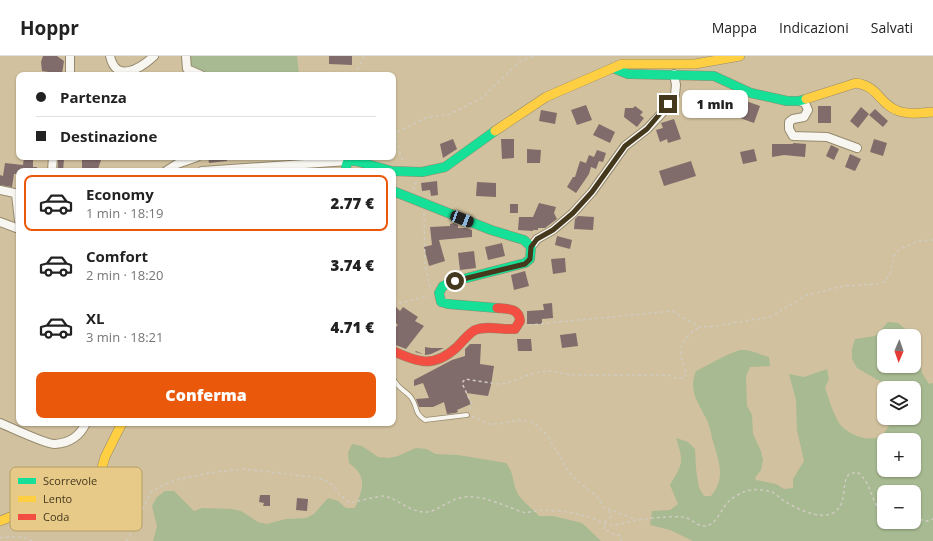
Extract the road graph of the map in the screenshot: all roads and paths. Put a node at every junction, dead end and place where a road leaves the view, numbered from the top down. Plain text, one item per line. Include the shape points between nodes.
1 (70, 56) edge
2 (110, 56) edge
3 (154, 56) edge
4 (186, 56) edge
5 (364, 56) edge
6 (534, 56) edge
7 (740, 56) edge
8 (613, 68) junction
9 (70, 72) edge
10 (194, 72) edge
11 (355, 72) edge
12 (674, 74) junction
13 (799, 101) junction
14 (933, 112) edge
15 (396, 133) joint
16 (857, 148) dead end
17 (189, 160) edge
18 (348, 161) junction
19 (171, 168) edge
20 (246, 168) edge
21 (346, 168) edge
22 (381, 168) edge
23 (396, 171) edge
24 (410, 172) junction
25 (0, 190) edge
26 (396, 192) edge
27 (16, 194) edge
28 (421, 202) junction
29 (0, 222) edge
30 (16, 228) edge
31 (933, 240) edge
32 (531, 247) junction
33 (439, 293) junction
34 (396, 304) edge
35 (519, 326) junction
36 (699, 327) junction
37 (396, 352) edge
38 (396, 382) edge
39 (467, 415) junction
40 (0, 424) edge
41 (85, 426) edge
42 (120, 426) edge
43 (102, 467) edge
44 (877, 508) edge
45 (142, 511) edge
46 (609, 511) junction
47 (10, 517) edge
48 (933, 519) edge
49 (637, 520) junction
50 (921, 520) edge
51 (0, 521) edge
52 (604, 524) junction
53 (132, 531) edge
54 (0, 538) edge
55 (32, 541) edge
56 (126, 541) edge
57 (621, 541) edge

1 - 9 street
2 - 3 street via 117,68 131,72
4 - 10 street via 188,69
5 - 11 path
6 - 15 path via 519,62 482,98 450,114 425,118
7 - 8 street via 695,64 622,64
8 - 12 street via 628,74
8 - 24 street via 546,97 445,167
12 - 13 street via 714,76 751,93
12 - 32 street via 675,95 662,113 625,146 592,192 573,213 553,230 537,239
13 - 14 street via 856,83 865,84 875,90 896,110 912,114
13 - 16 street via 805,103 808,110 804,117 788,122 793,136 827,137
15 - 24 path via 402,159
17 - 19 street
18 - 20 street
18 - 21 street
18 - 22 street
23 - 24 street
24 - 28 path via 418,180 414,187
25 - 27 street
26 - 28 street
28 - 32 street via 491,230 524,240
28 - 33 path via 424,216 424,265 429,288
29 - 30 street
31 - 36 path via 919,241 900,249 894,256 890,274 885,281 878,284 844,286 807,295 770,316
32 - 33 street via 530,259 525,264 455,281 443,286
33 - 34 path
33 - 35 street via 441,302 448,304 513,309 520,318
35 - 36 path via 672,311
35 - 37 street via 510,330 477,330 444,356 428,363 418,363
36 - 39 path via 689,333 682,344 680,353 686,371 685,378 668,375 572,375 550,371 502,383 464,379 462,384 472,405
38 - 39 lane via 411,397 416,412 425,420
39 - 46 path via 490,424 519,420 534,423 547,435 575,479 597,496 603,508
40 - 41 street via 54,444 70,441 82,432
42 - 43 street
44 - 49 path via 864,477 857,472 849,474 845,480 842,504 830,514 823,516 784,501 773,493 751,490 729,500 708,526 700,526 685,517
45 - 52 path via 151,492 163,485 190,476 244,469 298,474 325,480 350,503 384,496 415,511 426,512 455,499 479,498 495,501 526,513 548,510 590,517
46 - 49 path
46 - 52 path via 611,517
47 - 51 street
48 - 50 path
49 - 52 path via 614,525
52 - 57 path via 604,529 621,536
53 - 56 path
54 - 55 path via 12,536

